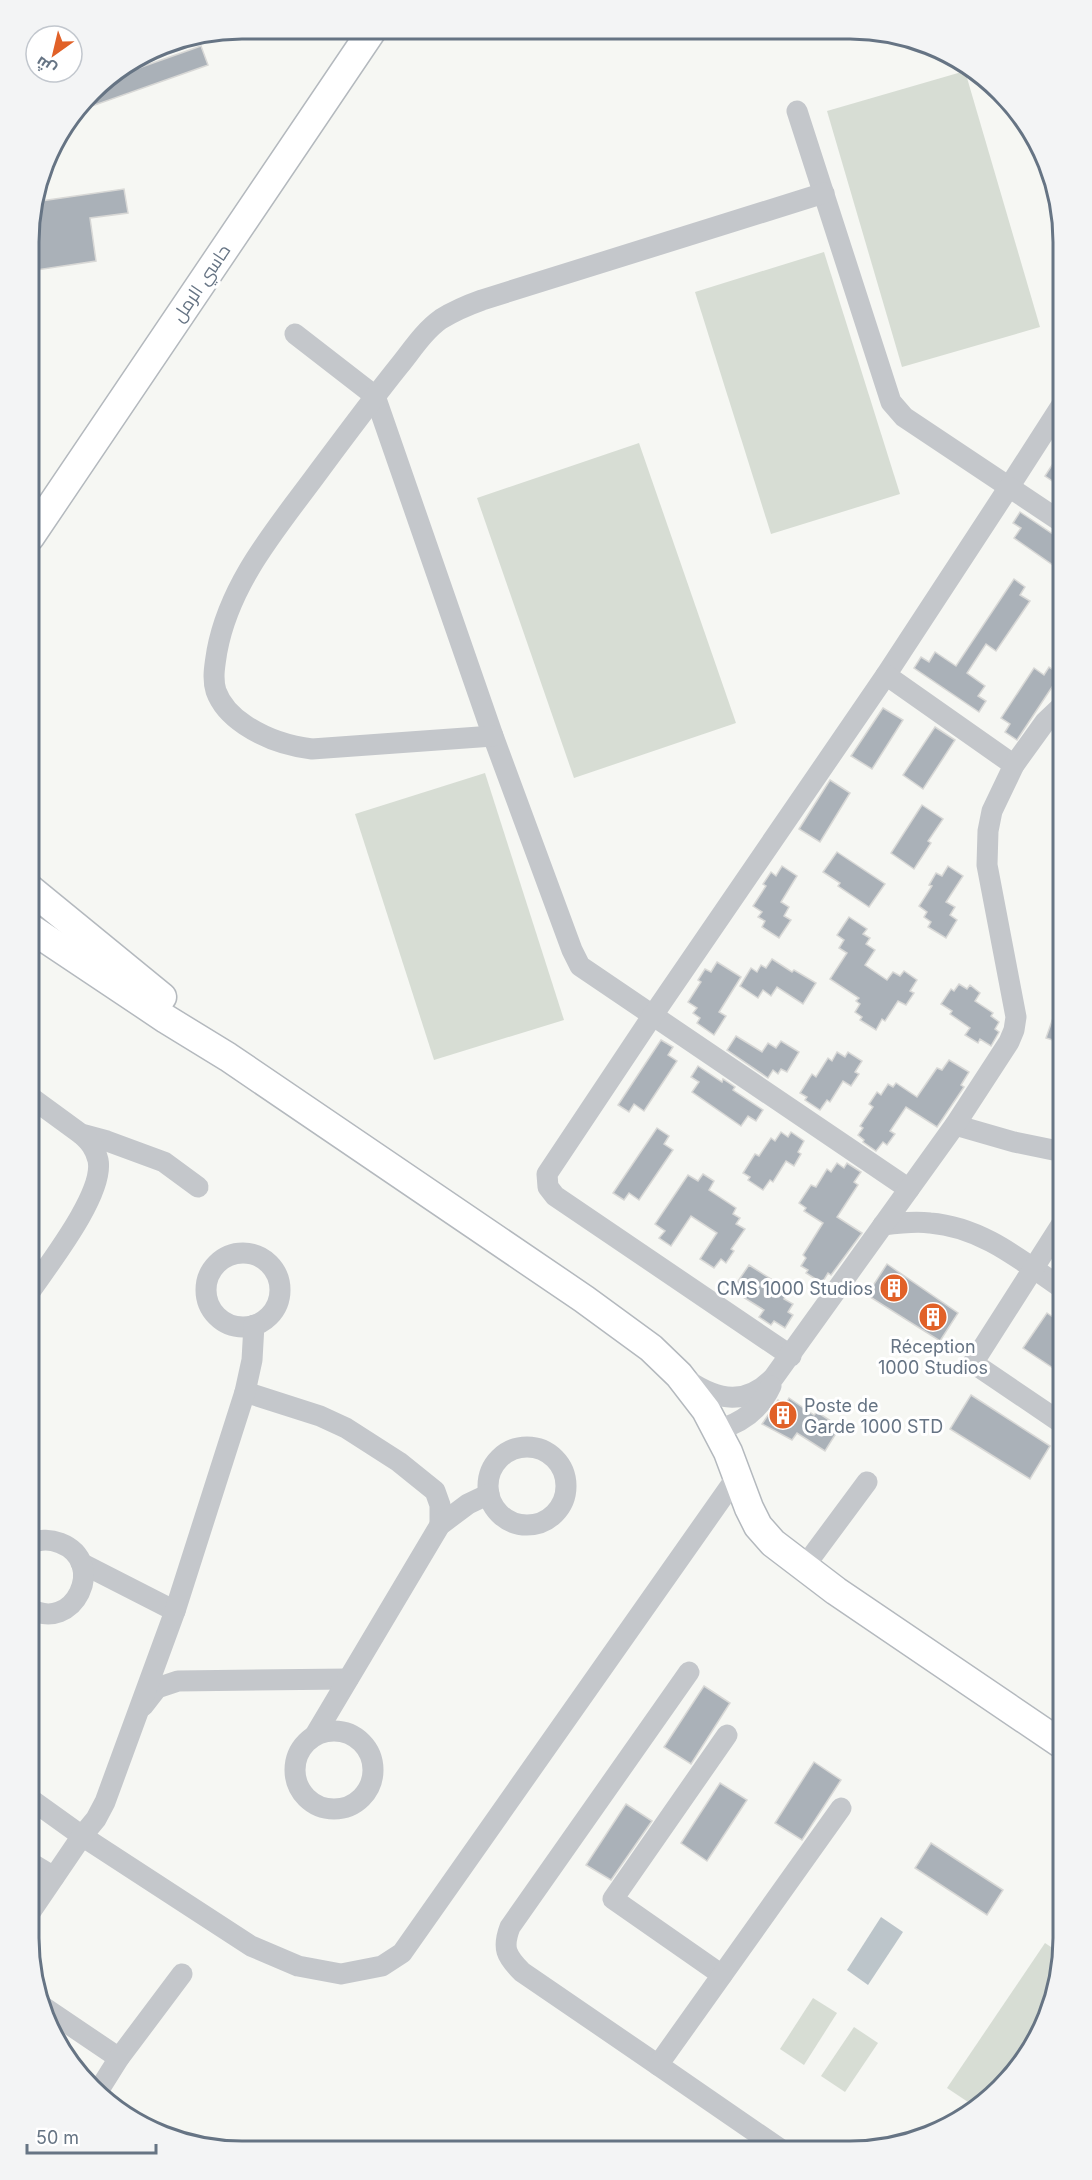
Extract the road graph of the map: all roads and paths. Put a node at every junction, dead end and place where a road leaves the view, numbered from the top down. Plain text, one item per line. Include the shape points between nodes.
1 (364, 39) edge
2 (797, 111) dead end
3 (824, 193) junction
4 (295, 334) dead end
5 (375, 396) junction
6 (1053, 420) edge
7 (1009, 487) junction
8 (1053, 516) edge
9 (39, 524) edge
10 (886, 675) junction
11 (1053, 714) edge
12 (493, 736) junction
13 (1014, 765) junction
14 (39, 896) edge
15 (39, 934) edge
16 (653, 1015) junction
17 (228, 1057) junction
18 (39, 1104) edge
19 (955, 1125) junction
20 (81, 1134) junction
21 (1053, 1150) edge
22 (198, 1187) dead end
23 (909, 1189) junction
24 (883, 1225) junction
25 (1053, 1237) edge
26 (1032, 1268) junction
27 (39, 1278) edge
28 (1053, 1282) edge
29 (254, 1325) dead end
30 (791, 1356) junction
31 (679, 1375) junction
32 (774, 1377) junction
33 (245, 1392) junction
34 (1053, 1417) edge
35 (717, 1430) junction
36 (736, 1478) junction
37 (867, 1482) dead end
38 (489, 1494) dead end
39 (440, 1525) junction
40 (39, 1542) edge
41 (81, 1563) junction
42 (804, 1567) junction
43 (39, 1611) edge
44 (175, 1611) junction
45 (689, 1672) dead end
46 (348, 1679) junction
47 (137, 1713) junction
48 (315, 1735) dead end
49 (727, 1736) dead end
50 (1053, 1740) edge
51 (39, 1805) edge
52 (841, 1808) dead end
53 (82, 1836) junction
54 (39, 1868) edge
55 (54, 1877) junction
56 (39, 1898) edge
57 (182, 1974) dead end
58 (722, 1975) junction
59 (55, 2015) edge
60 (119, 2058) junction
61 (658, 2065) junction
62 (102, 2085) edge
63 (768, 2141) edge

1 - 9 street, حاسي الرمل
2 - 3 street
3 - 5 street via 460,308 422,337
3 - 7 street via 896,410
4 - 5 street
5 - 12 street
5 - 12 street via 246,574 220,633 214,669 217,693 239,721 262,736 312,750
6 - 7 street
7 - 8 street
7 - 10 street
10 - 13 street
10 - 16 street
11 - 13 street
12 - 16 street via 577,961 586,972
13 - 19 street via 993,811 987,865 1016,1017 1014,1030
14 - 17 street via 174,1006
15 - 17 street
16 - 23 street
16 - 30 street via 550,1170 548,1186 563,1202
17 - 31 street via 584,1299 651,1348
18 - 20 street
19 - 21 street
19 - 23 street
20 - 22 street via 164,1162
20 - 27 street via 93,1145 98,1161 94,1191
23 - 24 street
24 - 26 street via 930,1222 952,1226 1000,1245
24 - 30 street
25 - 26 street
26 - 28 street
26 - 34 street via 973,1364
29 - 33 street
30 - 32 street
31 - 32 street via 708,1392 739,1398 764,1388
31 - 35 street
32 - 35 street via 753,1411 734,1425
33 - 39 street via 320,1416 399,1462 435,1491
33 - 44 street
35 - 36 street
36 - 42 street via 758,1526
36 - 53 street via 402,1953 382,1966 341,1974 298,1966 251,1946
37 - 42 street
38 - 39 street
39 - 46 street
40 - 41 street via 66,1545
41 - 43 street via 83,1587 77,1599 57,1612
41 - 44 street
42 - 50 street
44 - 47 street
45 - 61 street via 505,1939 510,1960 522,1972
46 - 47 street via 178,1681 157,1688
46 - 48 street
47 - 53 street via 105,1802
49 - 58 street via 613,1899
51 - 53 street
52 - 58 street
53 - 55 street
54 - 55 street
55 - 56 street
57 - 60 street
58 - 61 street
59 - 60 street
60 - 62 street
61 - 63 street

